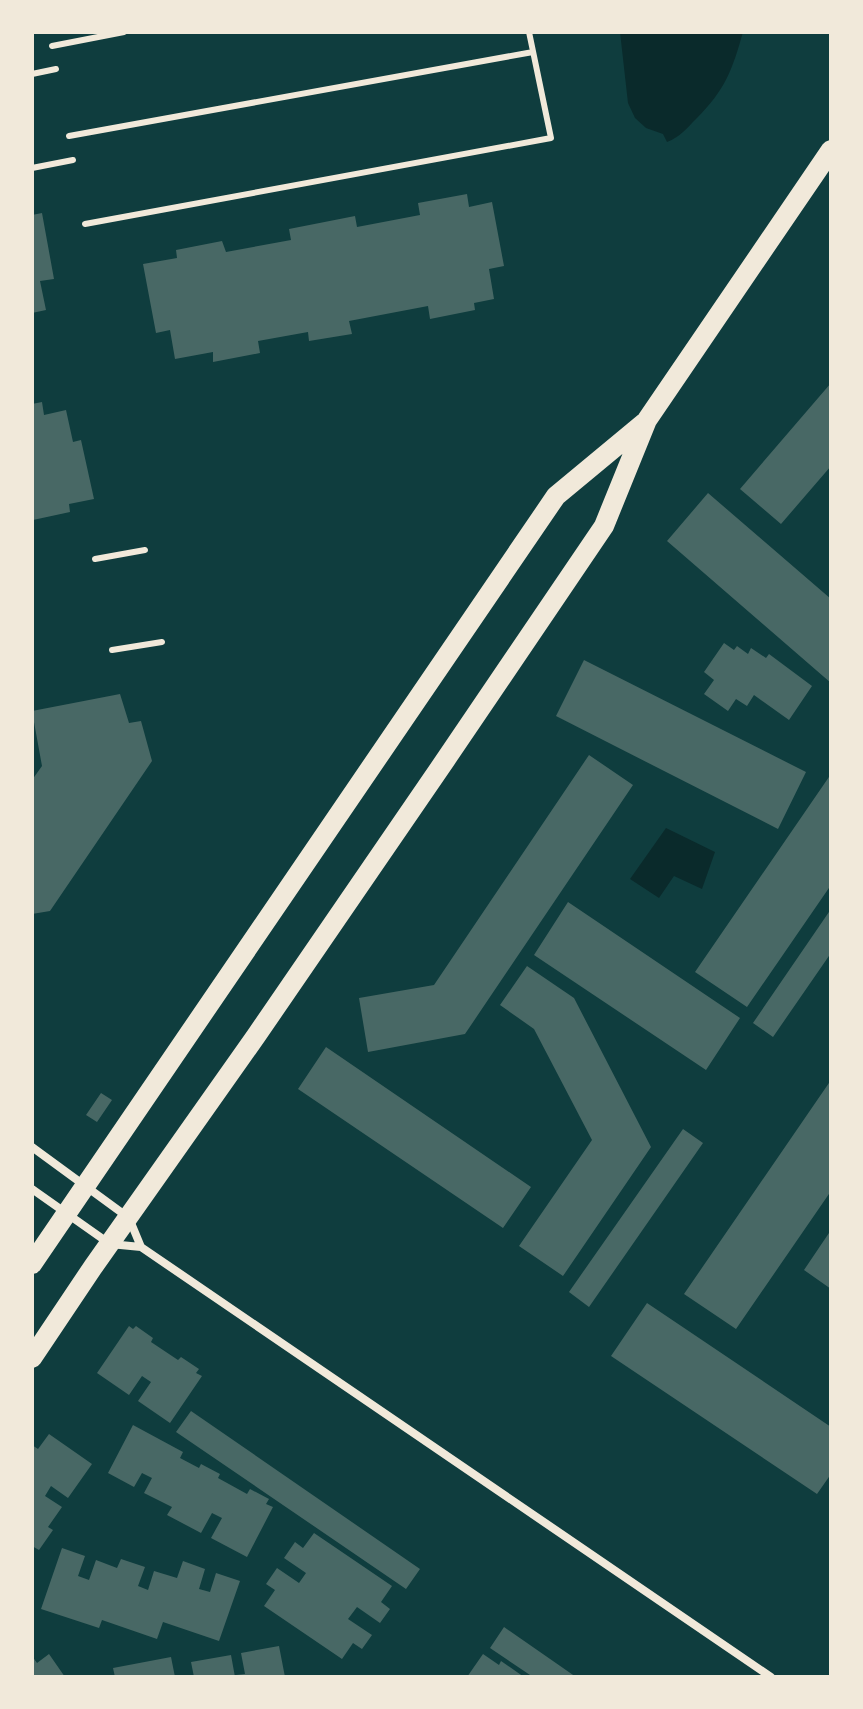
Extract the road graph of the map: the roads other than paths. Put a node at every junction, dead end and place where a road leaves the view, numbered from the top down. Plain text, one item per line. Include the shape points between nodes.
1 (124, 32) edge
2 (529, 32) edge
3 (52, 46) dead end
4 (533, 52) junction
5 (56, 69) dead end
6 (32, 74) edge
7 (69, 136) dead end
8 (831, 150) edge
9 (73, 160) dead end
10 (32, 168) edge
11 (85, 224) dead end
12 (647, 420) junction
13 (145, 550) dead end
14 (95, 559) dead end
15 (162, 642) dead end
16 (112, 650) dead end
17 (32, 1147) edge
18 (86, 1185) junction
19 (32, 1189) edge
20 (67, 1213) junction
21 (129, 1218) junction
22 (110, 1244) junction
23 (141, 1247) junction
24 (32, 1264) edge
25 (32, 1358) edge
26 (771, 1677) edge

1 - 3 lane
2 - 4 lane
4 - 7 lane
4 - 11 lane via 551,138
5 - 6 lane
8 - 12 main road
9 - 10 lane
12 - 18 main road via 556,496
12 - 21 main road via 604,526
13 - 14 lane
15 - 16 lane
17 - 18 street
18 - 20 main road
18 - 21 street
19 - 20 street
20 - 22 street
20 - 24 main road
21 - 22 main road
21 - 23 street
22 - 23 street
22 - 25 main road
23 - 26 street

